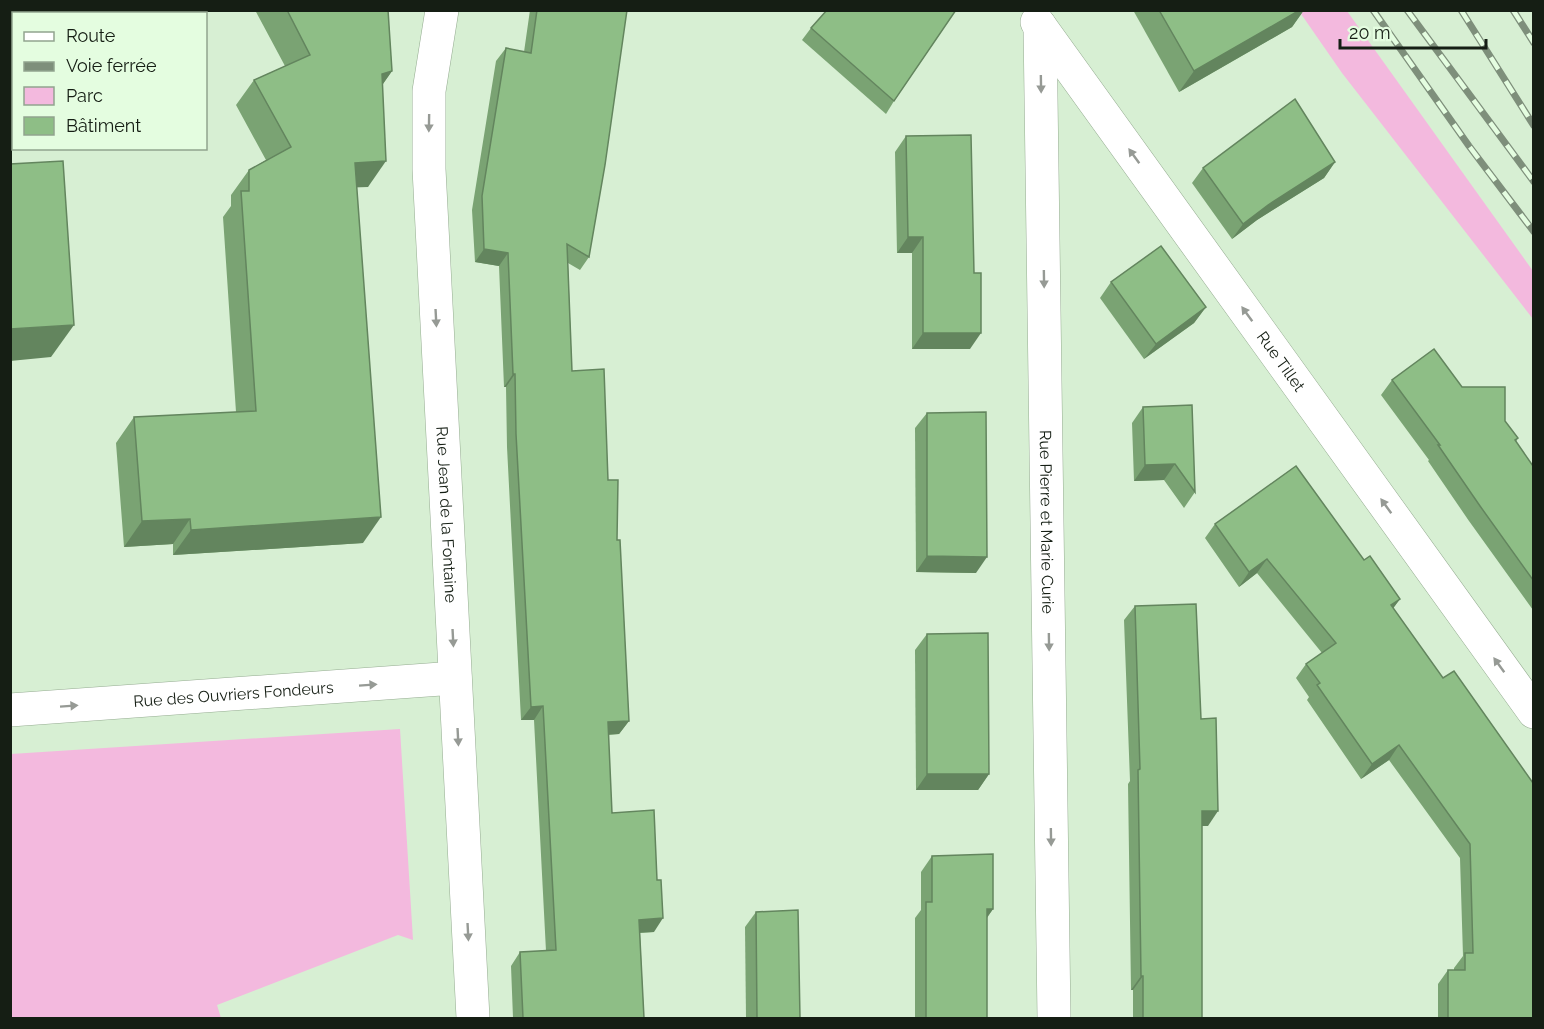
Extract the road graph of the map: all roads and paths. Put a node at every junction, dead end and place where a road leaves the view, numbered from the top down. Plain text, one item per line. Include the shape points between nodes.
1 (442, 10) edge
2 (1035, 18) edge
3 (455, 678) junction
4 (10, 710) edge
5 (1533, 712) edge
6 (472, 1018) edge
7 (1054, 1018) edge

1 -> 3 street, Rue Jean de la Fontaine via 429,92 429,168
5 -> 2 street, Rue Tillet
2 -> 7 street, Rue Pierre et Marie Curie
4 -> 3 street, Rue des Ouvriers Fondeurs
3 -> 6 street, Rue Jean de la Fontaine

